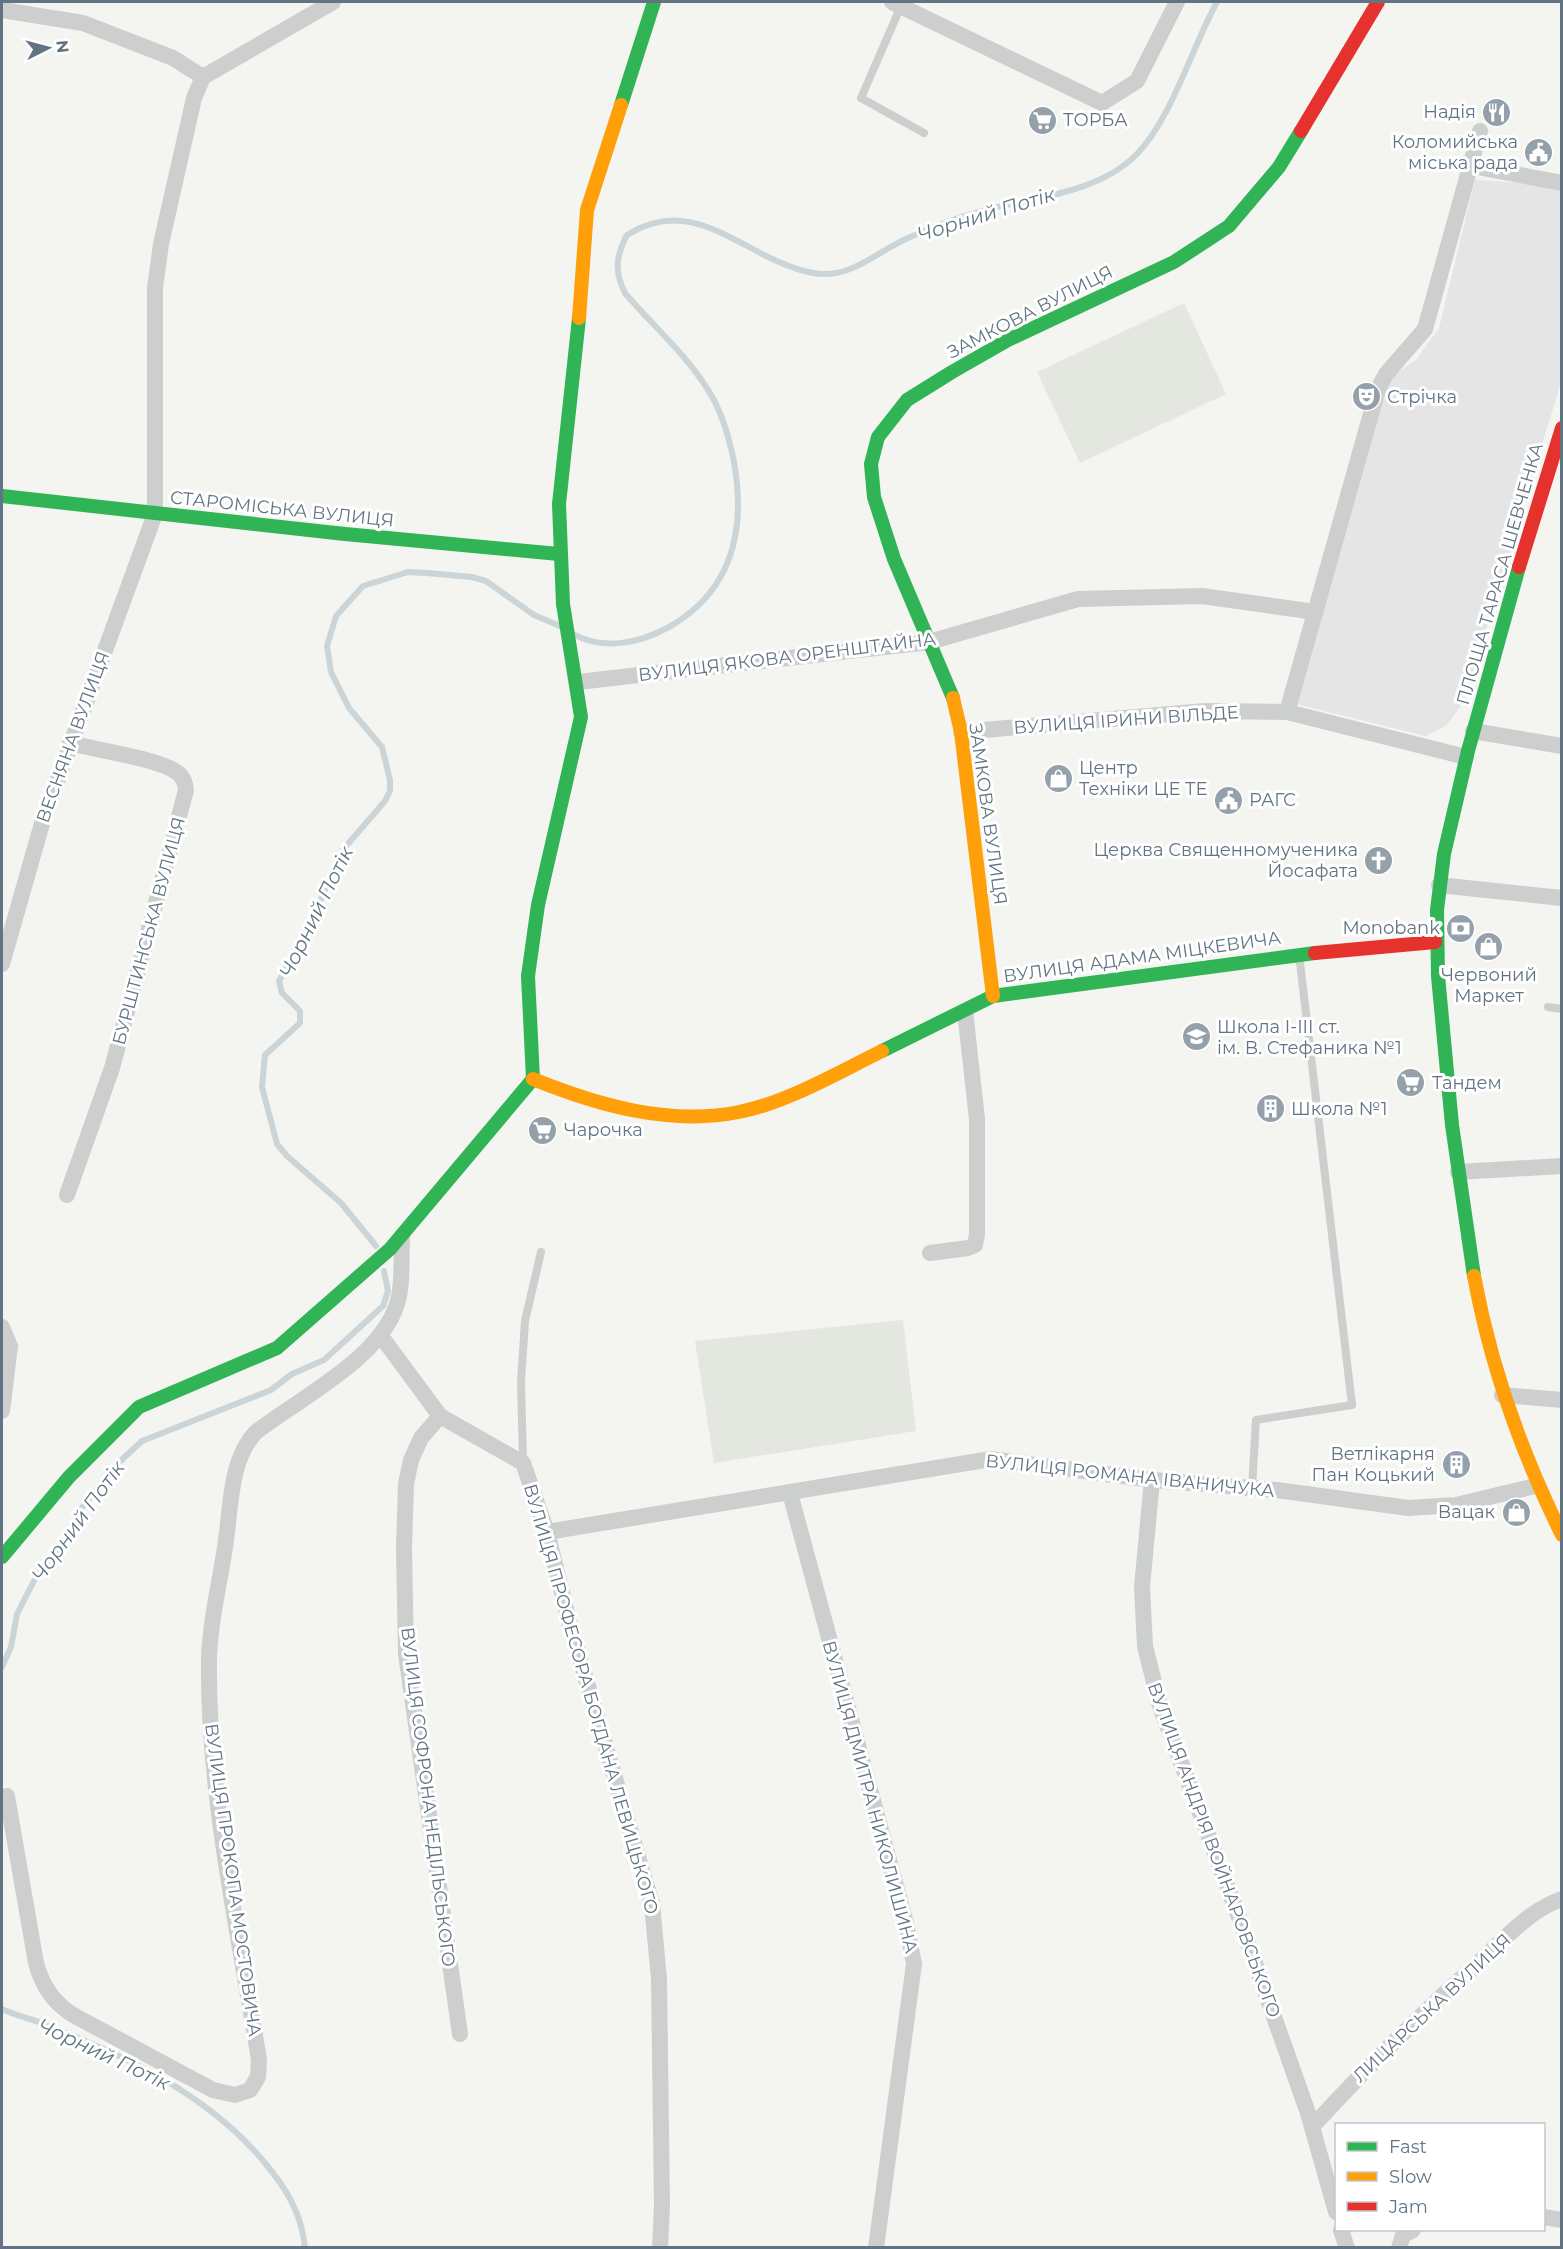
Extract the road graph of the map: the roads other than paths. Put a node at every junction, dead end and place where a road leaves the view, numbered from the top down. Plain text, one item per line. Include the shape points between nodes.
1 (333, 2) edge
2 (654, 2) edge
3 (1177, 2) edge
4 (1378, 2) edge
5 (897, 4) edge
6 (2, 10) edge
7 (203, 77) junction
8 (1480, 131) dead end
9 (924, 133) dead end
10 (1472, 166) junction
11 (1562, 183) edge
12 (1562, 428) edge
13 (2, 496) edge
14 (155, 514) junction
15 (559, 554) junction
16 (1315, 612) junction
17 (929, 642) junction
18 (578, 682) junction
19 (1287, 712) junction
20 (1473, 731) junction
21 (961, 732) junction
22 (70, 743) junction
23 (1562, 746) edge
24 (1466, 757) junction
25 (1439, 885) junction
26 (1562, 897) edge
27 (1435, 942) junction
28 (1299, 954) junction
29 (2, 964) edge
30 (993, 996) junction
31 (1548, 1007) dead end
32 (1562, 1009) edge
33 (964, 1011) junction
34 (532, 1078) junction
35 (1562, 1166) edge
36 (1458, 1172) junction
37 (67, 1195) dead end
38 (402, 1236) junction
39 (541, 1252) dead end
40 (930, 1253) dead end
41 (2, 1327) edge
42 (381, 1336) junction
43 (1502, 1395) junction
44 (1562, 1400) edge
45 (2, 1411) edge
46 (440, 1416) junction
47 (523, 1463) junction
48 (1152, 1480) junction
49 (1535, 1486) junction
50 (1252, 1488) junction
51 (790, 1493) junction
52 (547, 1532) junction
53 (1562, 1535) edge
54 (2, 1557) edge
55 (7, 1796) dead end
56 (1562, 1899) edge
57 (460, 2034) dead end
58 (1312, 2127) junction
59 (1335, 2208) edge
60 (1545, 2217) edge
61 (1562, 2220) edge
62 (1342, 2231) edge
63 (1410, 2231) edge
64 (660, 2247) edge
65 (876, 2247) edge
66 (1347, 2247) edge
67 (1399, 2247) edge

1 - 7 street
2 - 15 street via 587,210 576,360 559,504
3 - 5 street via 1137,81 1102,103
4 - 17 street, ЗАМКОВА ВУЛИЦЯ via 1279,167 1229,226 1174,262 1008,340 952,372 907,400 878,437 871,464 874,497 894,559
5 - 9 lane via 861,98
6 - 7 street via 83,23 173,58
7 - 14 street, ВЕСНЯНА ВУЛИЦЯ via 187,119 156,279
8 - 10 street
10 - 11 street
10 - 16 street via 1425,329 1378,389
12 - 20 street, ПЛОЩА ТАРАСА ШЕВЧЕНКА
13 - 14 street, СТАРОМІСЬКА ВУЛИЦЯ
14 - 15 street, СТАРОМІСЬКА ВУЛИЦЯ
14 - 22 street, ВЕСНЯНА ВУЛИЦЯ
15 - 18 street via 562,604
16 - 17 street, ВУЛИЦЯ ЯКОВА ОРЕНШТАЙНА via 1202,596 1078,599
16 - 19 street
17 - 18 street, ВУЛИЦЯ ЯКОВА ОРЕНШТАЙНА
17 - 21 street, ЗАМКОВА ВУЛИЦЯ via 952,696
18 - 34 street via 581,717 538,905 528,976
19 - 21 street, ВУЛИЦЯ ІРИНИ ВІЛЬДЕ via 1205,711
19 - 24 street, ВУЛИЦЯ ІРИНИ ВІЛЬДЕ
20 - 23 street
20 - 24 street, ПЛОЩА ТАРАСА ШЕВЧЕНКА
21 - 30 street, ЗАМКОВА ВУЛИЦЯ
22 - 29 street, ВЕСНЯНА ВУЛИЦЯ via 43,820
22 - 37 street, БУРШТИНСЬКА ВУЛИЦЯ via 162,765 178,773 186,790 112,1068
24 - 25 street, ПЛОЩА ТАРАСА ШЕВЧЕНКА
25 - 26 street
25 - 27 street, ПЛОЩА ТАРАСА ШЕВЧЕНКА
27 - 28 street, ВУЛИЦЯ АДАМА МІЦКЕВИЧА
27 - 36 street, ПЛОЩА ТАРАСА ШЕВЧЕНКА
28 - 30 street, ВУЛИЦЯ АДАМА МІЦКЕВИЧА
28 - 50 lane via 1352,1405 1256,1420
30 - 33 street, ВУЛИЦЯ АДАМА МІЦКЕВИЧА
31 - 32 lane
33 - 34 street, ВУЛИЦЯ АДАМА МІЦКЕВИЧА via 807,1088 739,1112 679,1117 650,1114 572,1095
33 - 40 street via 977,1119 977,1234 975,1245 968,1248
34 - 38 street
35 - 36 street
36 - 43 street, ПЛОЩА ТАРАСА ШЕВЧЕНКА via 1472,1260
38 - 42 street, ВУЛИЦЯ ПРОКОПА МОСТОВИЧА via 399,1296
38 - 54 street via 277,1348 139,1407 77,1468
39 - 47 lane via 525,1321 521,1382
41 - 45 street via 10,1346
42 - 46 street
42 - 55 street, ВУЛИЦЯ ПРОКОПА МОСТОВИЧА via 364,1354 256,1432 246,1445 234,1484 210,1639 210,1715 223,1830 259,2060 258,2077 250,2090 235,2095 213,2090 57,2003 41,1979 36,1963
43 - 44 street
43 - 49 street, ПЛОЩА ТАРАСА ШЕВЧЕНКА
46 - 47 street, ВУЛИЦЯ ПРОФЕСОРА БОГДАНА ЛЕВИЦЬКОГО
46 - 57 street, ВУЛИЦЯ СОФРОНА НЕДІЛЬСЬКОГО via 421,1438 406,1484 406,1654
47 - 52 street, ВУЛИЦЯ ПРОФЕСОРА БОГДАНА ЛЕВИЦЬКОГО
48 - 50 street, ВУЛИЦЯ РОМАНА ІВАНИЧУКА
48 - 51 street, ВУЛИЦЯ РОМАНА ІВАНИЧУКА via 991,1459
48 - 58 street, ВУЛИЦЯ АНДРІЯ ВОЙНАРОВСЬКОГО via 1142,1587 1145,1646 1157,1696
49 - 50 street, ВУЛИЦЯ РОМАНА ІВАНИЧУКА via 1456,1504 1408,1508
49 - 53 street, ПЛОЩА ТАРАСА ШЕВЧЕНКА
51 - 52 street, ВУЛИЦЯ РОМАНА ІВАНИЧУКА
51 - 65 street, ВУЛИЦЯ ДМИТРА НИКОЛИШИНА via 914,1964
52 - 64 street, ВУЛИЦЯ ПРОФЕСОРА БОГДАНА ЛЕВИЦЬКОГО via 570,1625 652,1904 659,1979
56 - 58 street, ЛИЦАРСЬКА ВУЛИЦЯ via 1526,1919 1425,2011 1369,2064
58 - 59 street, ВУЛИЦЯ АНДРІЯ ВОЙНАРОВСЬКОГО
60 - 61 street
62 - 66 street
63 - 67 street via 1403,2235

